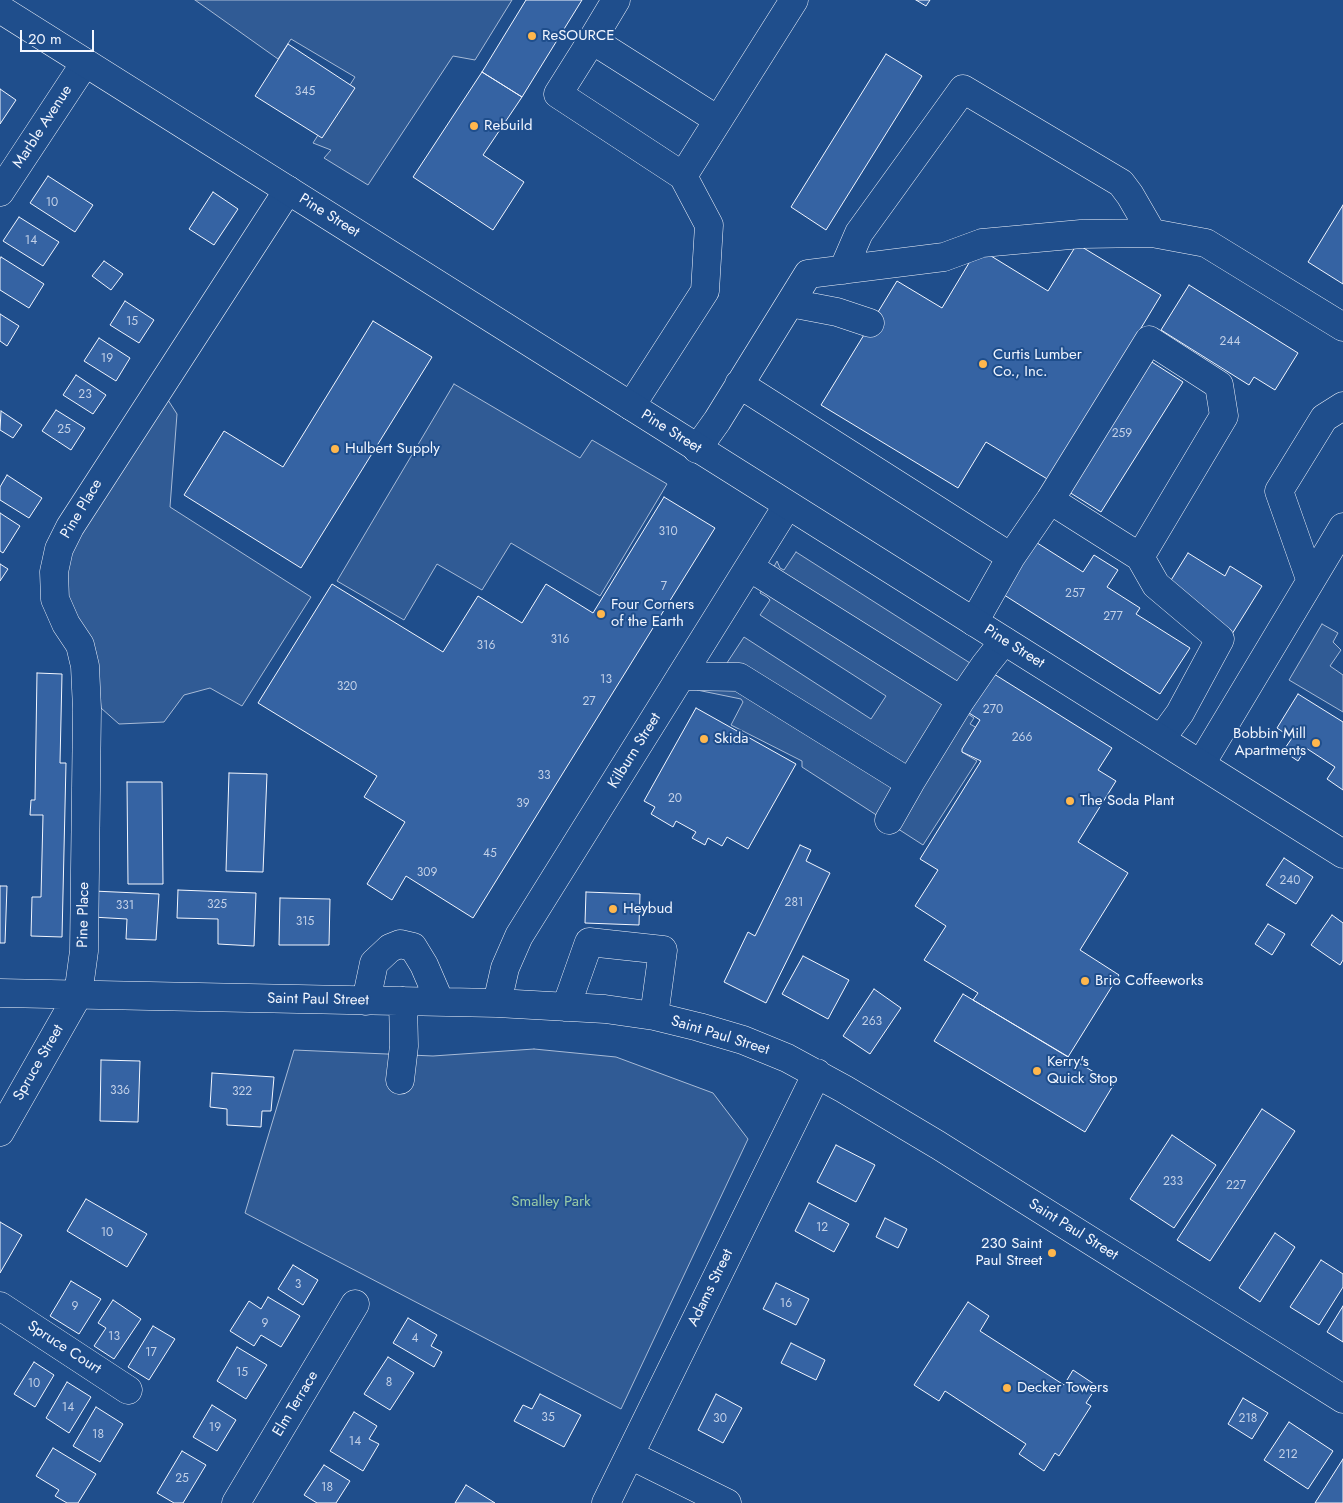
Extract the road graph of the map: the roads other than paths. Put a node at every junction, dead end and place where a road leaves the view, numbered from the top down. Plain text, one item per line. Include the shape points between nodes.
1 (616, 0) edge
2 (794, 0) edge
3 (0, 9) edge
4 (592, 40) junction
5 (85, 62) junction
6 (718, 120) junction
7 (683, 176) junction
8 (288, 190) junction
9 (0, 192) edge
10 (1152, 233) junction
11 (843, 270) junction
12 (790, 303) junction
13 (870, 323) dead end
14 (1343, 327) edge
15 (739, 384) junction
16 (631, 406) junction
17 (1343, 406) edge
18 (697, 449) junction
19 (1050, 500) junction
20 (787, 506) junction
21 (1343, 527) edge
22 (1011, 557) junction
23 (1140, 557) junction
24 (749, 566) junction
25 (1310, 579) junction
26 (974, 622) junction
27 (1004, 640) junction
28 (681, 676) junction
29 (961, 700) junction
30 (1161, 739) junction
31 (1200, 764) junction
32 (910, 783) junction
33 (889, 820) dead end
34 (1343, 854) edge
35 (0, 993) edge
36 (78, 995) junction
37 (366, 1000) junction
38 (404, 1001) junction
39 (440, 1002) junction
40 (497, 1002) junction
41 (566, 1007) junction
42 (654, 1016) junction
43 (817, 1074) junction
44 (400, 1080) dead end
45 (0, 1132) edge
46 (355, 1304) dead end
47 (0, 1306) edge
48 (128, 1390) dead end
49 (1343, 1399) edge
50 (630, 1455) junction
51 (236, 1503) edge
52 (606, 1503) edge
53 (727, 1503) edge

1 - 4 street
2 - 6 street
3 - 5 street, Pine Street
4 - 6 street
4 - 7 street via 558,94
5 - 8 street, Pine Street
5 - 9 street, Marble Avenue
6 - 7 street
7 - 16 street via 709,225 705,291
8 - 16 street, Pine Street
8 - 36 street, Pine Place via 59,548 54,572 55,599 80,645 85,666 87,709 84,951
10 - 11 street via 1081,234 982,243 944,257
10 - 11 street via 1121,183 963,89 859,232
10 - 14 street via 1206,243
11 - 12 street via 808,274
12 - 13 street via 838,312
12 - 15 street
15 - 18 street
15 - 22 street
16 - 18 street, Pine Street
17 - 25 street via 1324,418 1279,491
18 - 20 street, Pine Street
19 - 22 street
19 - 23 street
19 - 23 street via 1149,340 1219,385 1224,416
20 - 24 street, Kilburn Street
20 - 26 street, Pine Street
21 - 25 street
22 - 26 street
23 - 30 street via 1156,585 1220,639 1180,713
24 - 28 street, Kilburn Street
24 - 29 street
25 - 31 street
26 - 27 street, Pine Street
27 - 29 street
27 - 30 street, Pine Street
28 - 32 street via 739,677
28 - 40 street, Kilburn Street via 519,936 505,968
29 - 32 street
30 - 31 street, Pine Street
31 - 34 street, Pine Street
32 - 33 street
35 - 36 street, Saint Paul Street
36 - 37 street, Saint Paul Street
36 - 45 street, Spruce Street
37 - 38 street, Saint Paul Street
37 - 39 street via 374,963 390,948 400,944 413,947
38 - 39 street, Saint Paul Street
38 - 44 street
39 - 40 street, Saint Paul Street
40 - 41 street, Saint Paul Street
41 - 42 street, Saint Paul Street
41 - 42 street via 589,942 663,950
42 - 43 street, Saint Paul Street via 743,1040
43 - 49 street, Saint Paul Street via 946,1150
43 - 50 street, Adams Street
46 - 51 street, Elm Terrace
47 - 48 street, Spruce Court
50 - 52 street, Adams Street
50 - 53 street

